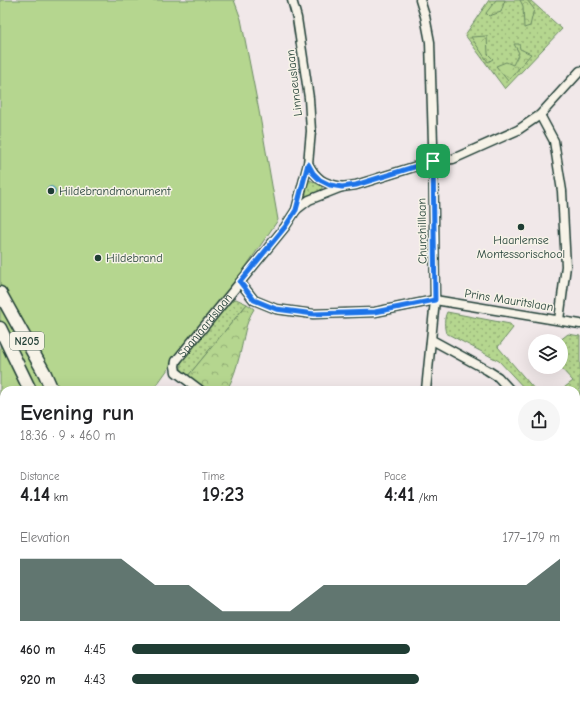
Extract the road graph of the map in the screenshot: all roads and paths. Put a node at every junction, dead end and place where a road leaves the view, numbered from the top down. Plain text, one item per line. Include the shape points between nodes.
1 (292, 0) edge
2 (420, 0) edge
3 (580, 71) edge
4 (540, 115) junction
5 (433, 161) junction
6 (308, 164) junction
7 (342, 187) junction
8 (296, 210) junction
9 (240, 282) junction
10 (0, 293) edge
11 (435, 300) junction
12 (559, 320) junction
13 (580, 324) edge
14 (0, 328) edge
15 (432, 340) junction
16 (28, 386) edge
17 (50, 386) edge
18 (195, 386) edge
19 (426, 386) edge
20 (506, 386) edge

1 - 6 street, Linnaeuslaan via 309,98 311,131
2 - 5 street, Churchilllaan via 430,42
3 - 4 street
4 - 5 street via 518,130 453,159
4 - 12 street via 554,140 562,191 566,266
5 - 7 street
5 - 11 street, Churchilllaan
6 - 7 street via 320,180
6 - 8 street, Linnaeuslaan
7 - 8 street via 309,200
8 - 9 street, Linnaeuslaan
9 - 11 street via 254,300 276,309 314,314 375,312
9 - 18 street, Spanjaardslaan via 176,361 176,372
10 - 17 main road, N205
11 - 12 street, Prins Mauritslaan
11 - 15 street, Churchilllaan
12 - 13 street, Prins Mauritslaan
14 - 16 main road, N205
15 - 19 street, Churchilllaan
15 - 20 street via 498,377

